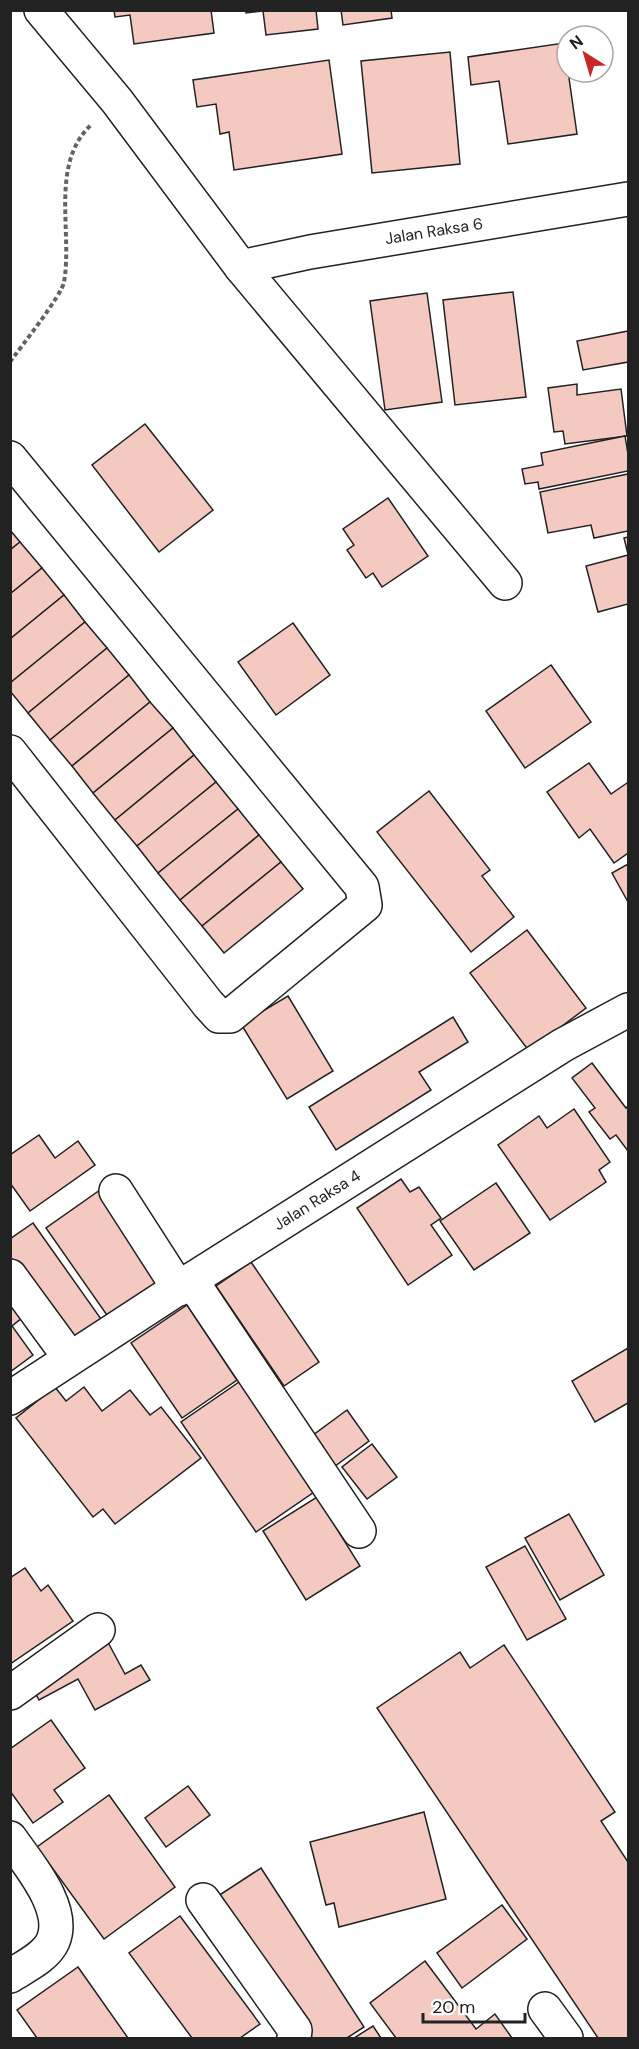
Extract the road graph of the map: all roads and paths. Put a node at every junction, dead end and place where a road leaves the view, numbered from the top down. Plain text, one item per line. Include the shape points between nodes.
1 (40, 10) edge
2 (117, 101) junction
3 (628, 199) edge
4 (241, 267) junction
5 (10, 362) edge
6 (10, 458) edge
7 (505, 583) dead end
8 (10, 752) edge
9 (628, 1010) edge
10 (116, 1191) dead end
11 (10, 1276) edge
12 (185, 1284) junction
13 (70, 1358) junction
14 (10, 1398) edge
15 (359, 1531) dead end
16 (98, 1630) dead end
17 (10, 1693) edge
18 (10, 1838) edge
19 (203, 1900) dead end
20 (10, 1976) edge
21 (545, 2009) dead end
22 (294, 2038) edge
23 (566, 2038) edge

1 - 2 street
2 - 4 street
2 - 5 path via 80,135 69,165 64,285
3 - 4 street, Jalan Raksa 6
4 - 7 street
6 - 8 street via 362,887 365,905 230,1016 219,1016
9 - 12 street, Jalan Raksa 4 via 563,1045
10 - 12 street
11 - 13 street
12 - 13 street, Jalan Raksa 4
12 - 15 street
13 - 14 street, Jalan Raksa 4
16 - 17 street
18 - 20 street via 49,1897 57,1922 53,1942 41,1956
19 - 22 street via 295,2030
21 - 23 street

